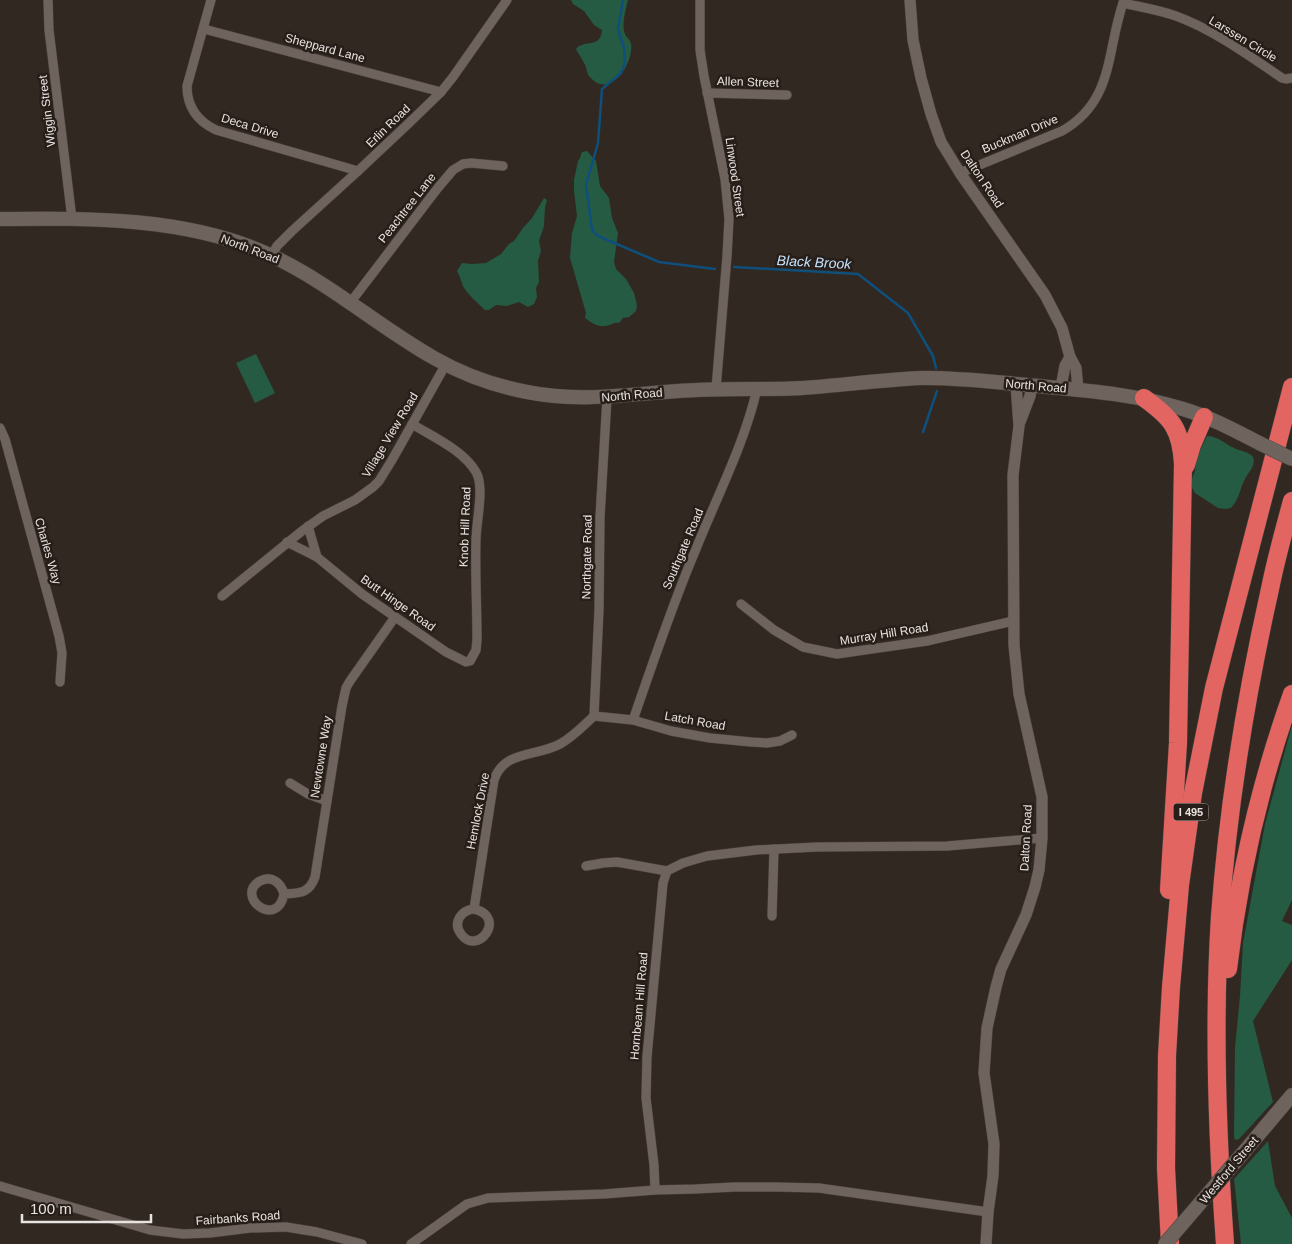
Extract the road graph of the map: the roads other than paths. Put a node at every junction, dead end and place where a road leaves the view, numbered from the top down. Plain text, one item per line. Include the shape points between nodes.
1 (48, 0) edge
2 (210, 0) edge
3 (507, 0) edge
4 (700, 0) edge
5 (910, 0) edge
6 (1124, 2) edge
7 (204, 28) junction
8 (1292, 78) edge
9 (441, 92) junction
10 (707, 93) junction
11 (787, 95) dead end
12 (503, 166) dead end
13 (358, 171) junction
14 (960, 173) junction
15 (72, 218) junction
16 (0, 219) edge
17 (272, 255) junction
18 (350, 303) junction
19 (1070, 357) junction
20 (446, 364) junction
21 (1016, 384) junction
22 (1032, 385) junction
23 (1061, 387) junction
24 (1292, 387) edge
25 (716, 389) junction
26 (757, 389) junction
27 (1078, 389) junction
28 (607, 398) junction
29 (1144, 398) junction
30 (1204, 417) junction
31 (412, 424) junction
32 (1019, 426) junction
33 (0, 428) edge
34 (1292, 459) edge
35 (1183, 480) junction
36 (1292, 501) edge
37 (308, 526) junction
38 (287, 542) junction
39 (316, 557) junction
40 (222, 596) dead end
41 (741, 604) dead end
42 (395, 617) junction
43 (1013, 621) junction
44 (469, 662) joint
45 (60, 682) dead end
46 (1292, 694) edge
47 (594, 716) junction
48 (633, 720) junction
49 (792, 735) dead end
50 (290, 783) dead end
51 (327, 801) junction
52 (1042, 838) junction
53 (774, 849) junction
54 (586, 866) dead end
55 (667, 871) junction
56 (284, 894) dead end
57 (474, 909) dead end
58 (772, 916) dead end
59 (1167, 1056) junction
60 (1216, 1079) junction
61 (1292, 1095) edge
62 (0, 1186) edge
63 (655, 1190) junction
64 (988, 1212) junction
65 (362, 1244) edge
66 (411, 1244) edge
67 (986, 1244) edge
68 (1165, 1244) edge
69 (1170, 1244) edge
70 (1225, 1244) edge

1 - 15 street, Wiggin Street
2 - 7 street, Deca Drive
3 - 9 street, Erlin Road
4 - 10 street, Linwood Street via 700,50
5 - 14 street, Dalton Road via 913,40 931,114 941,142
6 - 8 street, Larssen Circle via 1187,21 1282,78
6 - 14 street, Buckman Drive via 1103,86 1081,118 1062,131
7 - 9 street, Sheppard Lane
7 - 13 street, Deca Drive via 187,86 191,107 199,119 216,130
9 - 13 street, Erlin Road
10 - 11 street, Allen Street
10 - 25 street, Linwood Street via 725,179 729,218
12 - 18 street, Peachtree Lane via 471,163 454,170
13 - 17 street, Erlin Road via 292,231
14 - 19 street, Dalton Road via 1045,296 1062,328
15 - 16 main road, North Road
15 - 17 main road, North Road via 184,229
17 - 18 main road, North Road
18 - 20 main road, North Road
19 - 23 street
19 - 27 street, Dalton Road via 1076,368
20 - 28 main road, North Road via 486,381 525,392 564,398
20 - 31 street, Village View Road
21 - 22 main road, North Road
21 - 26 main road, North Road via 920,378
21 - 32 street, Dalton Road
22 - 23 main road, North Road
22 - 32 street, Dalton Road
23 - 27 main road, North Road
24 - 59 highway, I 495 via 1214,688 1193,793 1180,885
25 - 26 main road, North Road
25 - 28 main road, North Road
26 - 48 street, Southgate Road via 751,413 672,609
27 - 29 main road, North Road
28 - 47 street, Northgate Road
29 - 30 main road, North Road
29 - 35 highway via 1175,428 1182,448
30 - 34 main road, North Road, bridge
30 - 35 highway
31 - 37 street, Village View Road via 373,488
31 - 44 street, Knob Hill Road via 459,453 478,477 477,640
32 - 43 street, Dalton Road via 1014,475
33 - 45 street, Charles Way via 59,636 62,653
35 - 59 highway via 1178,743 1164,979
36 - 60 highway via 1259,639 1234,784 1220,918
37 - 38 street, Village View Road
37 - 39 street
38 - 39 street, Butt Hinge Road
38 - 40 street, Village View Road
39 - 42 street, Butt Hinge Road
41 - 43 street, Murray Hill Road via 774,630 803,647 837,654 927,641
42 - 44 street, Butt Hinge Road via 455,658
42 - 51 street, Newtowne Way via 346,688
43 - 52 street, Dalton Road via 1018,694 1042,797
46 - 60 highway via 1265,778 1241,879
47 - 48 street, Latch Road
47 - 57 street, Hemlock Drive via 562,743 517,756 500,768 494,780
48 - 49 street, Latch Road via 671,731 752,742 780,741
50 - 51 street
51 - 56 street, Newtowne Way via 313,884 304,892
52 - 53 street via 947,846
52 - 64 street, Dalton Road via 1035,887 998,979 987,1028 984,1073 994,1144
53 - 55 street via 707,856
53 - 58 street
54 - 55 street via 617,862
55 - 63 street, Hornbeam Hill Road via 663,883 647,1057 646,1098
59 - 69 highway, I 495 via 1166,1168
60 - 70 highway
61 - 68 main road, Westford Street, bridge
62 - 65 street, Fairbanks Road via 150,1230 183,1234 286,1227
63 - 64 street via 819,1188
63 - 66 street via 488,1198 467,1204
64 - 67 street, Dalton Road

